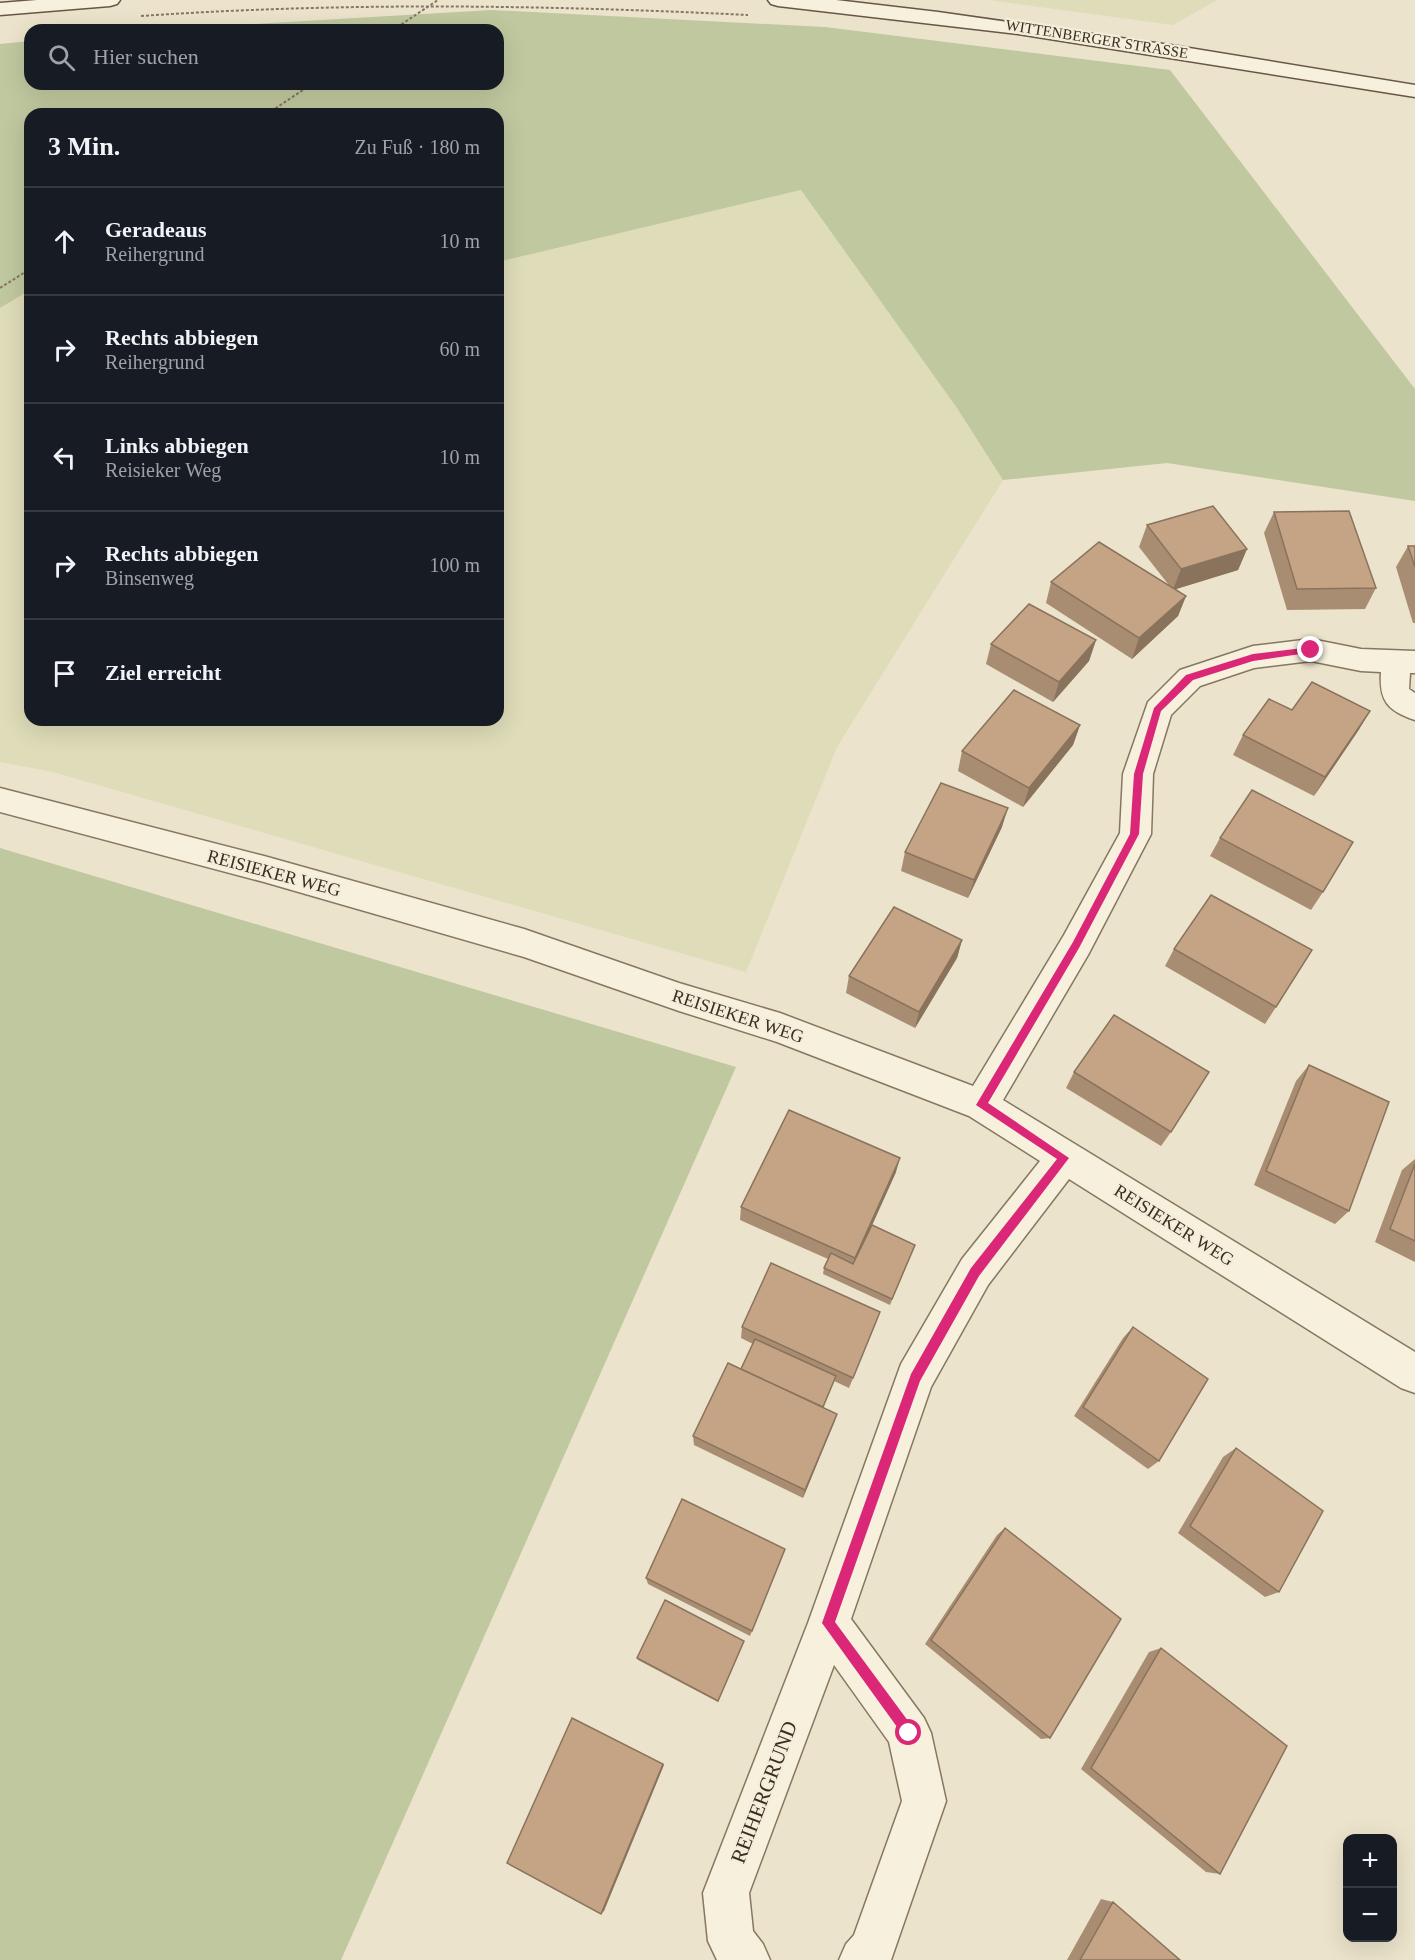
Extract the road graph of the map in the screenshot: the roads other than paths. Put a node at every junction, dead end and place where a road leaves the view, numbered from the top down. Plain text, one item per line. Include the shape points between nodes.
1 (110, 0) edge
2 (778, 0) edge
3 (0, 9) edge
4 (1415, 91) edge
5 (1405, 662) edge
6 (1415, 709) edge
7 (0, 800) edge
8 (981, 1105) junction
9 (1064, 1158) junction
10 (1415, 1374) edge
11 (829, 1623) junction
12 (747, 1960) edge
13 (862, 1960) edge

1 - 3 street
2 - 4 street, WITTENBERGER STRASSE via 912,12 1078,35
5 - 6 street via 1394,693
5 - 8 street via 1311,650 1253,657 1190,678 1158,710 1138,774 1135,834 1076,945
7 - 8 street, REISIEKER WEG via 524,943 780,1028
8 - 9 street, REISIEKER WEG
9 - 10 street, REISIEKER WEG
9 - 11 street, REIHERGRUND via 975,1272 915,1378
11 - 12 street, REIHERGRUND via 726,1893 731,1941
11 - 13 street via 909,1733 924,1801 872,1950

